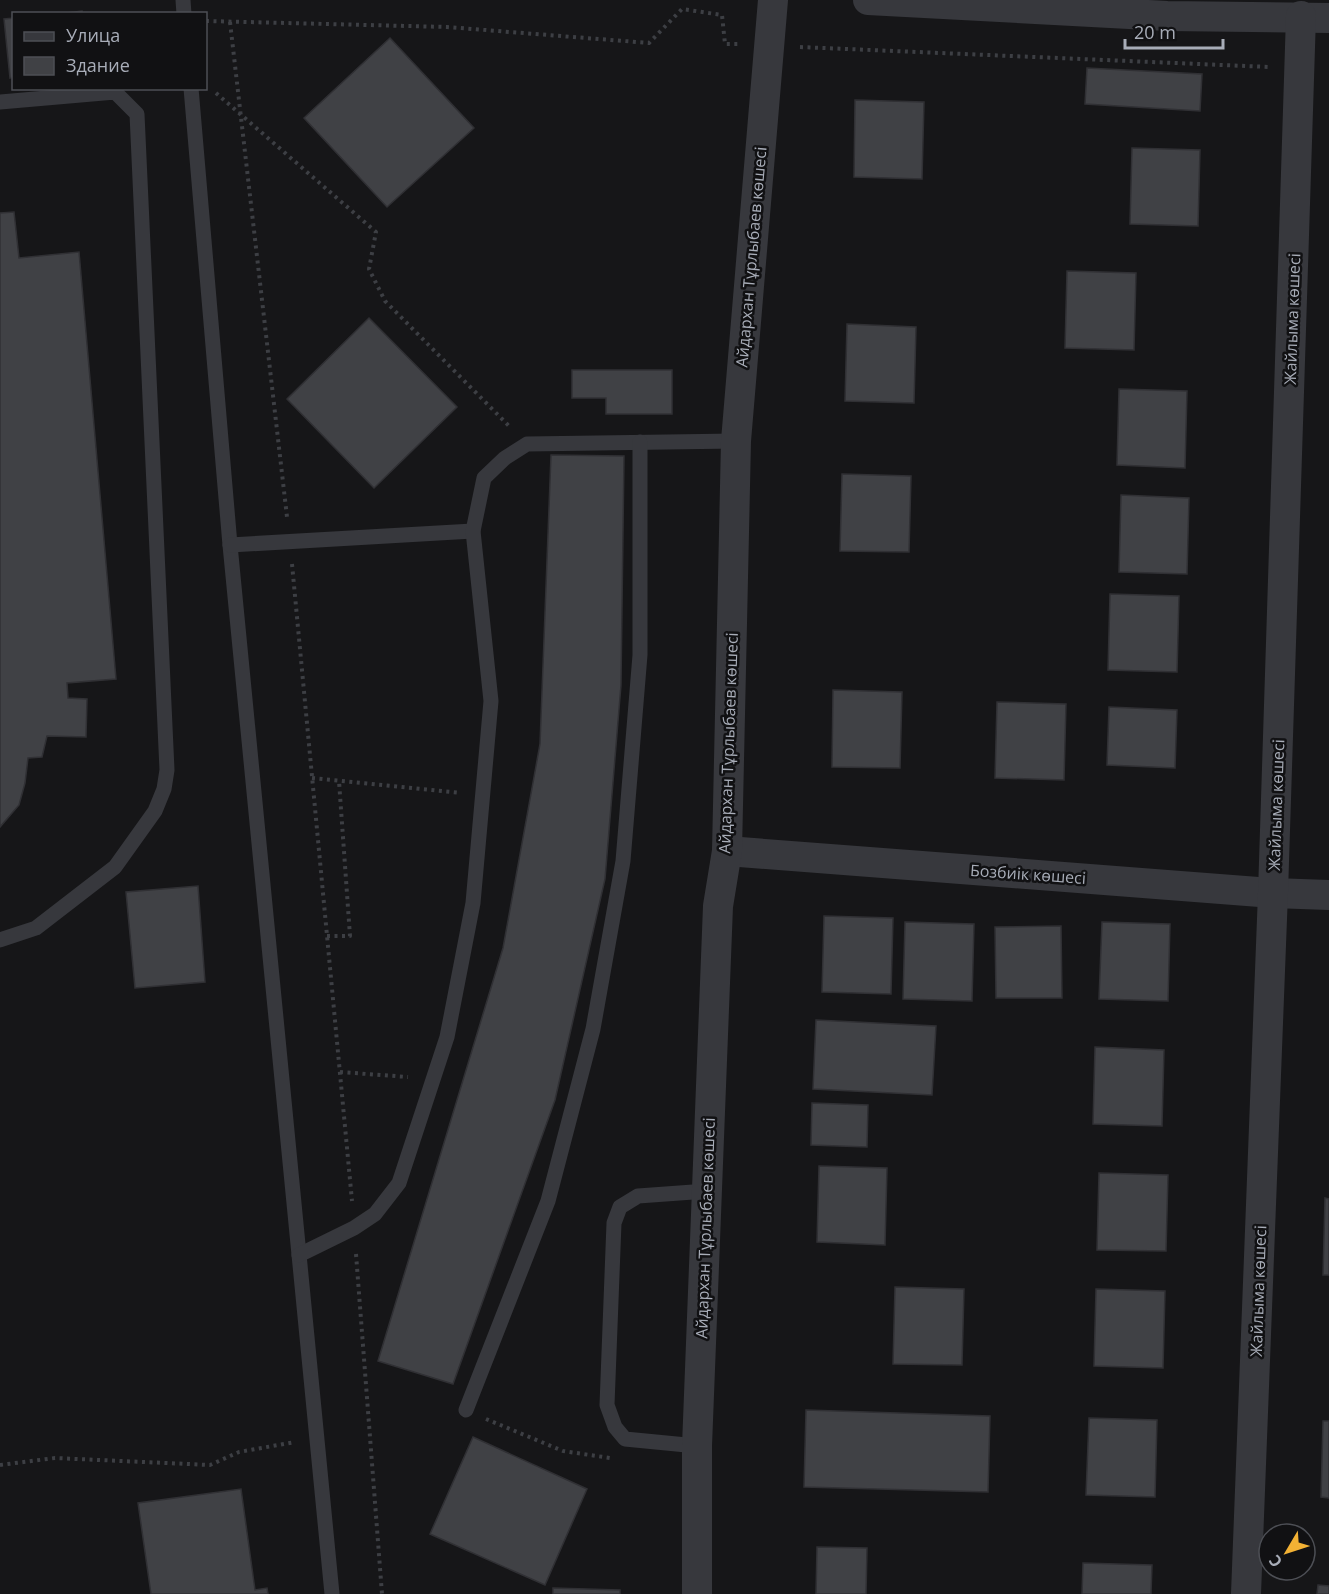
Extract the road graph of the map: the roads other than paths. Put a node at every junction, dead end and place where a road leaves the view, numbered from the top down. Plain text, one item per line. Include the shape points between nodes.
1 (773, 0) edge
2 (868, 0) edge
3 (1167, 8) edge
4 (1315, 17) edge
5 (191, 90) edge
6 (0, 102) edge
7 (736, 441) junction
8 (640, 442) junction
9 (473, 531) junction
10 (230, 545) junction
11 (727, 851) junction
12 (1273, 893) junction
13 (1329, 895) edge
14 (0, 940) edge
15 (706, 1191) junction
16 (299, 1255) junction
17 (466, 1410) road end
18 (697, 1446) junction
19 (332, 1594) edge
20 (697, 1594) edge
21 (1246, 1594) edge

1 - 7 street, Айдархан Тұрлыбаев көшесі
2 - 3 street
3 - 4 street
4 - 12 street, Жайлыма көшесі via 1300,68
5 - 10 lane
6 - 14 lane via 115,92 137,114 167,770 155,811 115,867 36,928
7 - 8 lane
7 - 11 street, Айдархан Тұрлыбаев көшесі
8 - 9 lane via 527,444 484,478
8 - 17 lane via 640,655 621,872 593,1029 548,1201
9 - 10 lane
9 - 16 lane via 491,701 473,903 447,1037 399,1184 375,1214
10 - 16 lane
11 - 12 street, Бозбиік көшесі
11 - 15 street, Айдархан Тұрлыбаев көшесі via 717,906
12 - 13 street, Бозбиік көшесі
12 - 21 street, Жайлыма көшесі
15 - 18 street, Айдархан Тұрлыбаев көшесі
15 - 18 lane via 638,1196 620,1207 614,1223 608,1405 615,1427 625,1440
16 - 19 lane
18 - 20 street, Айдархан Тұрлыбаев көшесі

